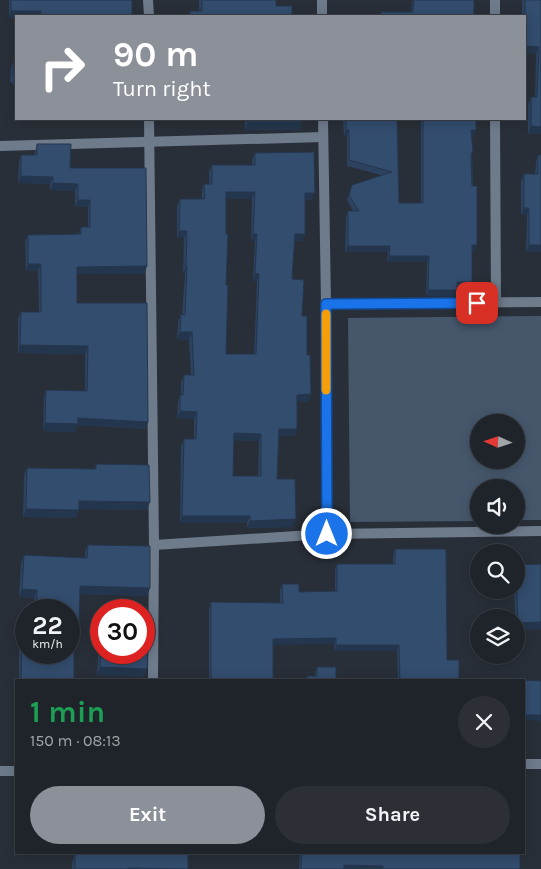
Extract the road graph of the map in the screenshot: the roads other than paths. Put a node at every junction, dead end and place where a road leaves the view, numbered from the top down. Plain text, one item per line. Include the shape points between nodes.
1 (148, 0) edge
2 (322, 0) edge
3 (495, 0) edge
4 (148, 15) edge
5 (322, 15) edge
6 (495, 15) edge
7 (149, 120) edge
8 (323, 120) edge
9 (495, 120) edge
10 (323, 137) junction
11 (149, 142) junction
12 (0, 146) edge
13 (496, 302) junction
14 (541, 302) edge
15 (326, 304) junction
16 (541, 532) edge
17 (327, 534) junction
18 (154, 545) junction
19 (153, 679) edge
20 (525, 764) edge
21 (541, 764) edge
22 (15, 770) edge
23 (0, 771) edge

1 - 4 street
2 - 5 street
3 - 6 street
7 - 11 street
8 - 10 street
9 - 13 street
10 - 11 street
10 - 15 street
11 - 12 street
11 - 18 street
13 - 14 street
13 - 15 street
15 - 17 street
16 - 17 street
17 - 18 street
18 - 19 street
20 - 21 street
22 - 23 street

